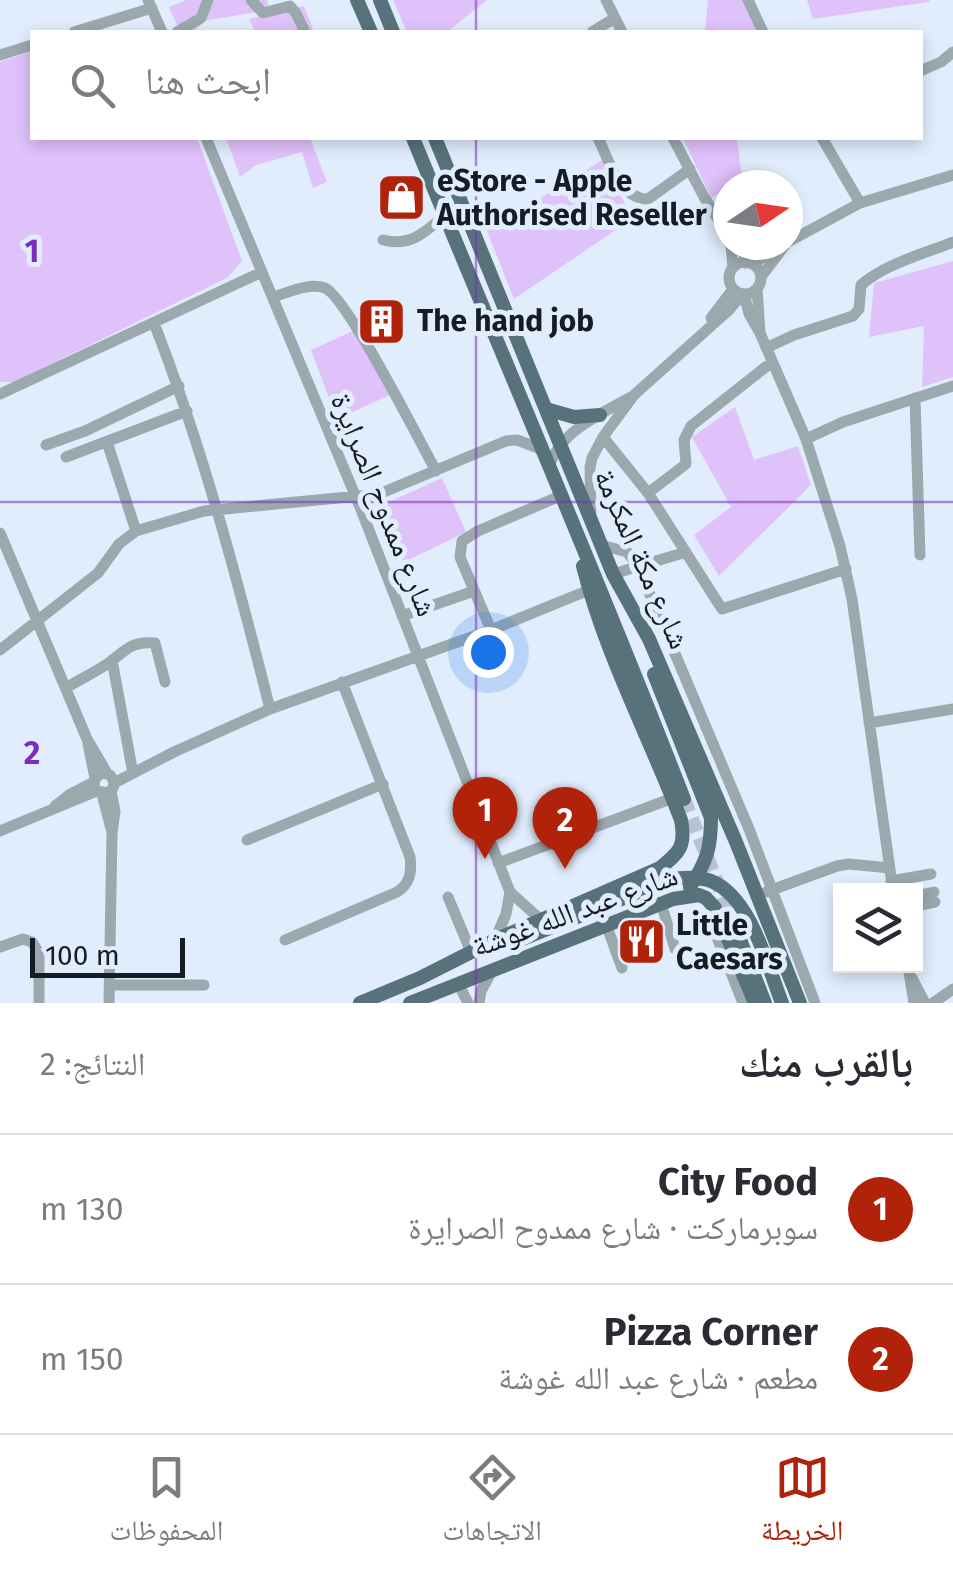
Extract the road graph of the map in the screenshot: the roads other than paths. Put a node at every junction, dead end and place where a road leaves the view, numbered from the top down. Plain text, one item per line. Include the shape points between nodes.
1 (208, 0) edge
2 (252, 0) edge
3 (357, 0) edge
4 (380, 0) edge
5 (606, 0) edge
6 (748, 0) edge
7 (150, 4) edge
8 (615, 18) junction
9 (79, 30) edge
10 (161, 30) edge
11 (180, 30) edge
12 (304, 30) edge
13 (369, 30) edge
14 (392, 30) edge
15 (595, 30) edge
16 (621, 30) edge
17 (762, 30) edge
18 (30, 46) edge
19 (953, 52) edge
20 (0, 55) edge
21 (923, 70) edge
22 (207, 140) edge
23 (415, 140) edge
24 (599, 140) edge
25 (674, 140) edge
26 (823, 140) edge
27 (441, 141) edge
28 (690, 169) junction
29 (953, 174) edge
30 (860, 204) junction
31 (713, 211) edge
32 (445, 215) junction
33 (803, 234) edge
34 (384, 240) dead end
35 (953, 242) edge
36 (732, 260) edge
37 (748, 260) edge
38 (755, 260) edge
39 (774, 260) edge
40 (749, 263) junction
41 (732, 268) junction
42 (262, 272) junction
43 (759, 282) junction
44 (739, 292) junction
45 (273, 297) junction
46 (154, 323) junction
47 (760, 333) junction
48 (766, 348) junction
49 (772, 362) junction
50 (179, 386) junction
51 (953, 386) edge
52 (0, 394) edge
53 (634, 395) junction
54 (916, 398) junction
55 (546, 409) junction
56 (188, 411) junction
57 (600, 414) junction
58 (604, 437) junction
59 (806, 439) junction
60 (108, 442) junction
61 (560, 444) junction
62 (46, 445) dead end
63 (541, 449) junction
64 (66, 457) dead end
65 (549, 469) junction
66 (436, 471) junction
67 (648, 492) junction
68 (560, 496) junction
69 (355, 497) junction
70 (218, 509) junction
71 (591, 518) junction
72 (573, 525) junction
73 (136, 532) junction
74 (0, 534) edge
75 (601, 545) junction
76 (686, 552) junction
77 (920, 555) dead end
78 (6, 561) edge
79 (638, 566) junction
80 (846, 569) junction
81 (613, 575) junction
82 (589, 590) junction
83 (474, 591) junction
84 (402, 616) junction
85 (37, 619) junction
86 (492, 630) junction
87 (0, 650) edge
88 (417, 656) junction
89 (112, 660) junction
90 (165, 682) dead end
91 (342, 682) junction
92 (66, 688) junction
93 (270, 709) junction
94 (953, 709) edge
95 (869, 724) junction
96 (710, 736) junction
97 (693, 742) junction
98 (152, 763) junction
99 (132, 768) junction
100 (104, 783) junction
101 (382, 784) junction
102 (678, 799) junction
103 (705, 801) junction
104 (681, 820) junction
105 (0, 831) edge
106 (247, 840) dead end
107 (498, 863) junction
108 (931, 874) dead end
109 (891, 880) edge
110 (618, 885) junction
111 (510, 892) junction
112 (923, 896) edge
113 (448, 897) dead end
114 (764, 897) junction
115 (667, 901) junction
116 (923, 903) edge
117 (633, 914) junction
118 (720, 919) junction
119 (541, 920) junction
120 (606, 924) junction
121 (739, 937) tunnel mouth
122 (286, 940) dead end
123 (495, 940) junction
124 (0, 947) edge
125 (674, 949) dead end
126 (471, 952) junction
127 (622, 968) dead end
128 (492, 971) junction
129 (909, 973) edge
130 (911, 973) edge
131 (420, 978) junction
132 (458, 983) junction
133 (204, 985) dead end
134 (110, 986) junction
135 (953, 991) edge
136 (801, 994) edge
137 (39, 1003) edge
138 (109, 1003) edge
139 (360, 1003) edge
140 (410, 1003) edge
141 (468, 1003) edge
142 (479, 1003) edge
143 (753, 1003) edge
144 (782, 1003) edge
145 (815, 1003) edge
146 (914, 1003) edge
147 (929, 1003) edge
148 (946, 1003) edge

1 - 11 street via 201,18
2 - 12 street via 263,14 290,6
3 - 13 main road
4 - 14 main road
5 - 8 street
6 - 17 street
7 - 9 street
7 - 10 street
8 - 15 street
8 - 16 street
18 - 20 street
19 - 21 street
22 - 42 street, شارع ممدوح الصرايرة
23 - 32 main road, شارع مكة المكرمة
24 - 28 street via 625,192 640,200
25 - 28 street
26 - 30 street
27 - 55 main road, شارع مكة المكرمة
28 - 31 street
29 - 30 street
30 - 33 street
32 - 34 street via 410,241
32 - 63 main road, شارع مكة المكرمة
35 - 48 street via 868,278 853,316
36 - 41 street
37 - 40 street
38 - 40 street
39 - 43 street
40 - 41 street
40 - 43 street
41 - 44 street via 729,278
42 - 45 street, شارع ممدوح الصرايرة
42 - 46 street
43 - 44 street via 754,292
43 - 47 street
44 - 47 street
44 - 53 street
45 - 66 street via 310,286 332,292
45 - 69 street, شارع ممدوح الصرايرة
46 - 50 street
46 - 52 street
47 - 48 street
48 - 49 street
49 - 59 street
49 - 67 street via 691,426 684,440 686,464
50 - 56 street
50 - 62 street
51 - 54 street
53 - 57 street
53 - 58 street
54 - 59 street
54 - 77 street
55 - 57 main road
55 - 61 main road, شارع مكة المكرمة
56 - 60 street
56 - 70 street
57 - 61 street
58 - 67 street
58 - 71 street via 590,466
59 - 80 street
60 - 64 street
60 - 73 street
61 - 65 street
61 - 71 main road, شارع مكة المكرمة
63 - 65 main road, شارع مكة المكرمة
63 - 66 street via 506,442
65 - 68 main road, شارع مكة المكرمة
66 - 69 street via 394,490
67 - 76 street
68 - 72 main road, شارع مكة المكرمة
68 - 83 street via 462,541 460,557
69 - 70 street
69 - 84 street, شارع ممدوح الصرايرة
70 - 73 street
70 - 93 street
71 - 75 main road, شارع مكة المكرمة
72 - 82 main road, شارع عبد الله غوشة
72 - 102 main road, شارع مكة المكرمة
73 - 85 street via 98,573
74 - 78 street
75 - 79 street via 627,552
75 - 81 main road, شارع مكة المكرمة
76 - 79 street
76 - 80 street via 722,609
78 - 85 street
79 - 81 street
79 - 96 street
80 - 95 street
81 - 97 main road, شارع مكة المكرمة
81 - 103 main road
82 - 86 street
82 - 102 main road, شارع عبد الله غوشة
83 - 84 street
83 - 86 street
84 - 88 street, شارع ممدوح الصرايرة
85 - 87 street
85 - 92 street
86 - 88 street
88 - 91 street
88 - 107 street, شارع ممدوح الصرايرة
89 - 90 street via 124,648 155,643
89 - 92 street
89 - 99 street
91 - 93 street
91 - 101 street
92 - 100 street
93 - 98 street
94 - 95 street
95 - 109 street
96 - 97 street
96 - 114 street
97 - 114 main road, شارع مكة المكرمة
98 - 99 street
98 - 100 street
99 - 100 street
100 - 105 street
100 - 134 street via 112,833
101 - 106 street
101 - 122 street via 410,857 404,888
102 - 104 main road, شارع عبد الله غوشة
102 - 107 street
103 - 104 main road via 696,818
103 - 115 main road via 711,839 706,862 690,886
104 - 110 main road, شارع عبد الله غوشة via 684,835 675,856
107 - 111 street, شارع ممدوح الصرايرة
108 - 109 street
109 - 114 street via 849,864
110 - 117 main road via 636,895
110 - 119 main road, شارع عبد الله غوشة
111 - 119 street, شارع ممدوح الصرايرة
111 - 123 street
112 - 116 street via 935,897
113 - 126 street
114 - 118 main road via 732,901
114 - 136 main road, شارع مكة المكرمة
115 - 117 main road, شارع عبد الله غوشة
115 - 118 main road, شارع عبد الله غوشة via 692,894 706,898
115 - 125 street
117 - 120 main road, شارع عبد الله غوشة
118 - 143 main road
119 - 123 main road, شارع عبد الله غوشة
120 - 127 street
120 - 128 main road, شارع عبد الله غوشة
121 - 143 main road
123 - 126 main road, شارع عبد الله غوشة
124 - 137 street via 32,942 39,954
126 - 131 main road, شارع عبد الله غوشة
128 - 132 main road, شارع عبد الله غوشة
128 - 142 street
129 - 146 street
130 - 147 street
131 - 139 main road, شارع عبد الله غوشة
131 - 144 main road, bridge via 670,878 710,880 748,916
132 - 140 main road, شارع عبد الله غوشة
132 - 141 street
133 - 134 street
134 - 138 street
135 - 147 street
135 - 148 street
136 - 145 street

